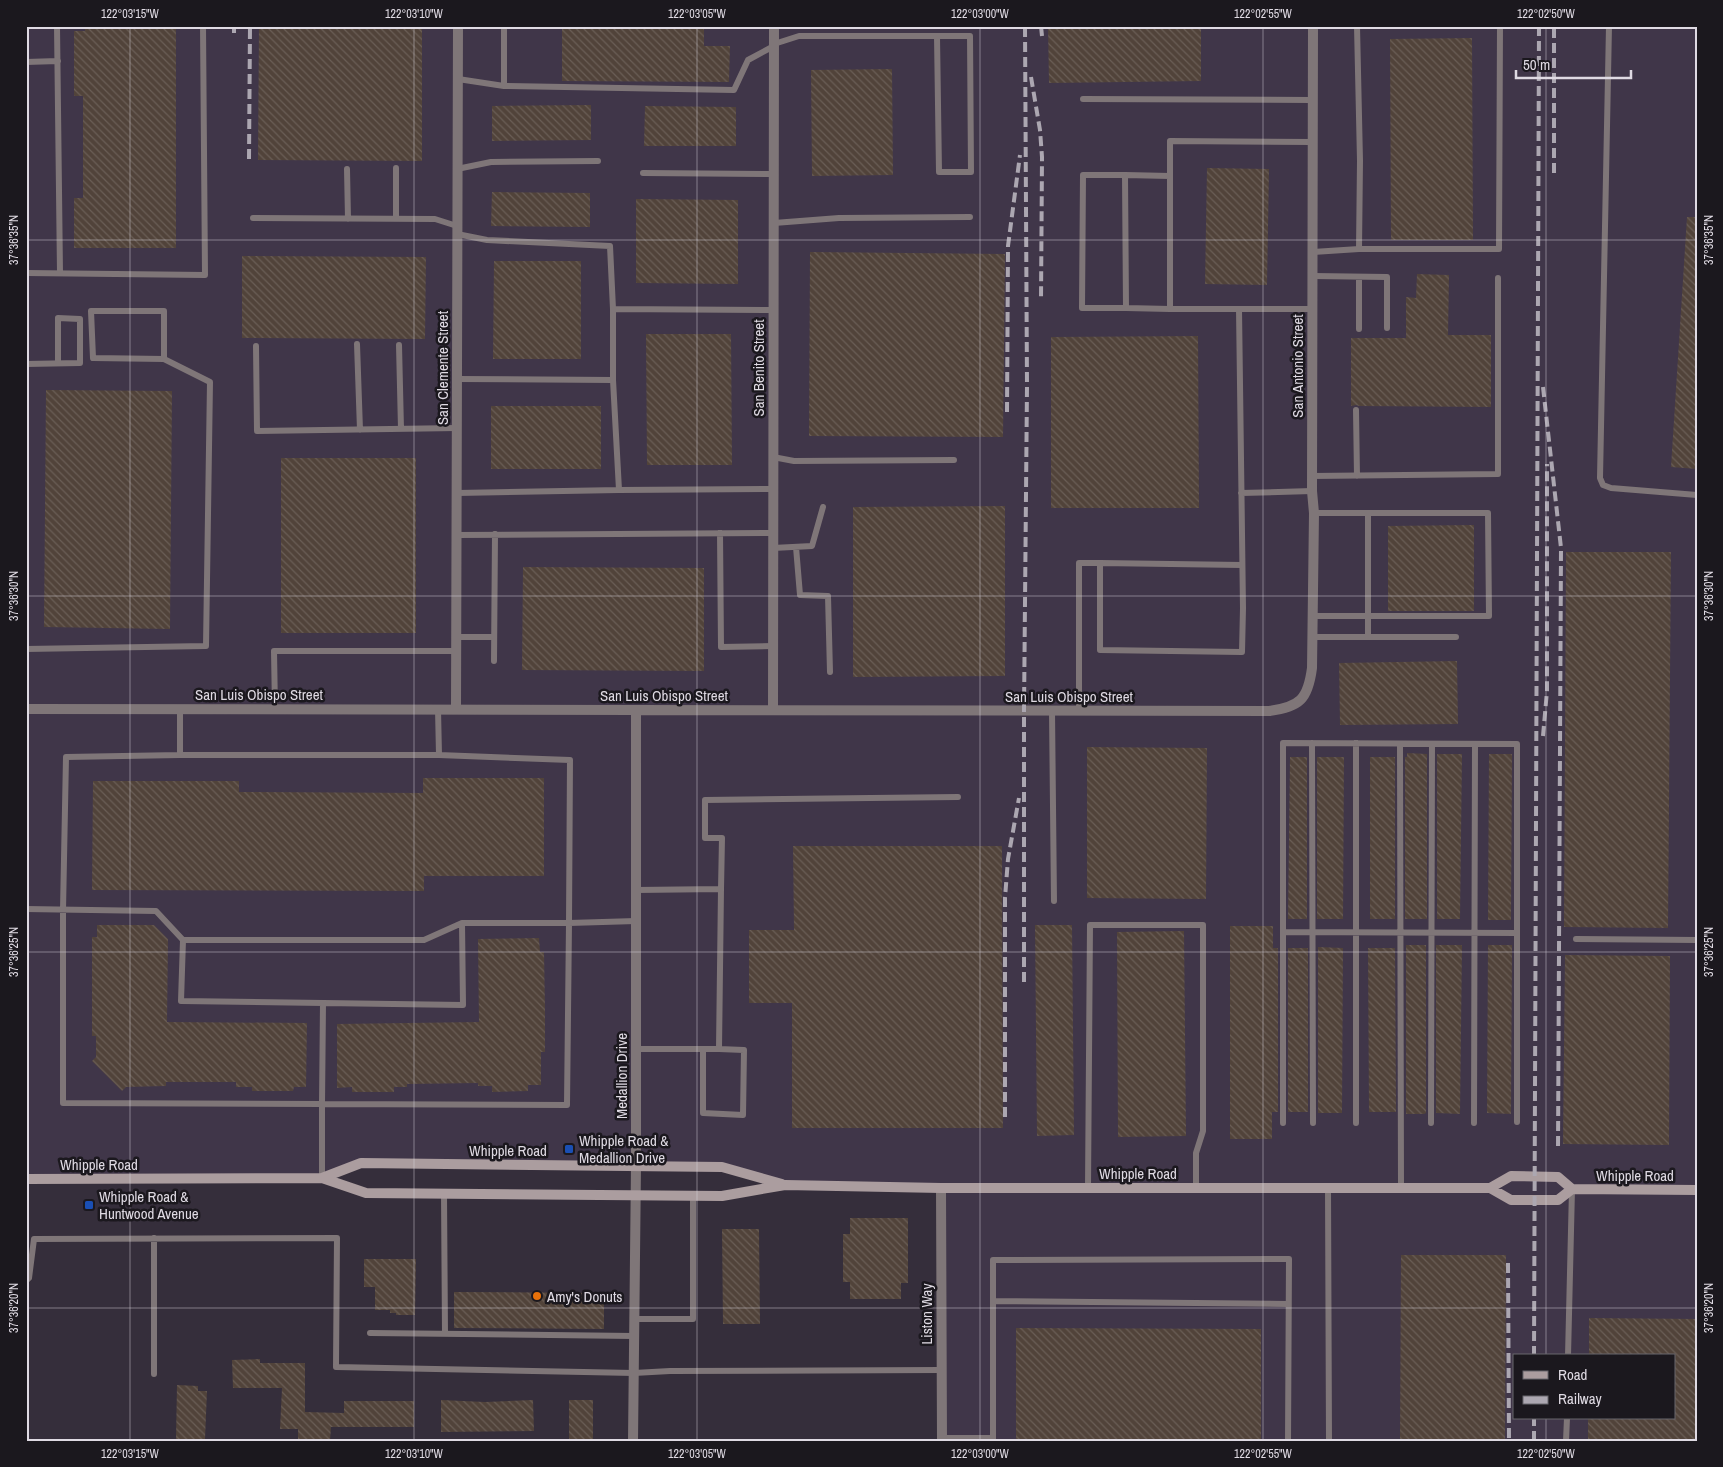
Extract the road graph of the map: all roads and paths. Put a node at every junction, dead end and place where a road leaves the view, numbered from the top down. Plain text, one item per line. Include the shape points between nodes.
1 (58, 26) edge
2 (203, 26) edge
3 (458, 26) edge
4 (504, 26) edge
5 (774, 26) edge
6 (1313, 26) edge
7 (1357, 26) edge
8 (1500, 26) edge
9 (1609, 26) edge
10 (937, 36) junction
11 (774, 45) junction
12 (58, 61) junction
13 (26, 62) edge
14 (458, 79) junction
15 (504, 86) junction
16 (1083, 99) dead end
17 (1312, 100) junction
18 (1312, 142) junction
19 (598, 161) dead end
20 (396, 168) dead end
21 (347, 169) dead end
22 (457, 169) junction
23 (643, 173) dead end
24 (774, 174) junction
25 (1125, 175) junction
26 (1170, 176) junction
27 (970, 217) dead end
28 (253, 218) dead end
29 (348, 219) junction
30 (396, 219) junction
31 (774, 222) junction
32 (457, 230) junction
33 (1359, 249) junction
34 (1312, 252) junction
35 (26, 273) edge
36 (60, 273) junction
37 (1312, 276) junction
38 (1359, 277) junction
39 (1498, 278) dead end
40 (1126, 308) junction
41 (613, 309) junction
42 (1170, 309) junction
43 (1239, 309) junction
44 (1312, 309) junction
45 (773, 310) junction
46 (1387, 328) dead end
47 (1359, 329) dead end
48 (357, 344) dead end
49 (399, 345) dead end
50 (256, 346) dead end
51 (164, 359) junction
52 (58, 363) junction
53 (26, 364) edge
54 (457, 379) junction
55 (613, 380) junction
56 (1356, 410) dead end
57 (457, 428) junction
58 (400, 429) junction
59 (360, 430) junction
60 (773, 456) junction
61 (954, 460) dead end
62 (1312, 476) junction
63 (1357, 476) junction
64 (773, 489) junction
65 (618, 490) junction
66 (1312, 491) junction
67 (457, 493) junction
68 (1241, 493) junction
69 (1697, 495) edge
70 (823, 507) dead end
71 (1314, 514) junction
72 (1368, 514) junction
73 (720, 533) junction
74 (773, 533) junction
75 (495, 534) junction
76 (456, 535) junction
77 (796, 547) junction
78 (773, 548) junction
79 (1100, 563) junction
80 (1242, 565) junction
81 (1312, 616) junction
82 (1368, 616) junction
83 (1368, 636) junction
84 (456, 637) junction
85 (494, 637) junction
86 (1312, 637) junction
87 (1456, 637) dead end
88 (773, 646) junction
89 (26, 649) edge
90 (456, 651) junction
91 (494, 661) dead end
92 (830, 672) dead end
93 (1300, 702) joint
94 (26, 710) edge
95 (180, 710) junction
96 (275, 710) junction
97 (438, 710) junction
98 (456, 710) junction
99 (636, 710) junction
100 (773, 710) junction
101 (1052, 711) junction
102 (1079, 711) junction
103 (1312, 743) junction
104 (1356, 743) junction
105 (1400, 744) junction
106 (1432, 744) junction
107 (1476, 744) junction
108 (180, 755) junction
109 (440, 755) junction
110 (958, 797) dead end
111 (721, 889) junction
112 (636, 890) junction
113 (1054, 901) dead end
114 (26, 909) edge
115 (63, 910) junction
116 (636, 922) junction
117 (462, 923) junction
118 (568, 923) junction
119 (1283, 932) junction
120 (1314, 932) junction
121 (1356, 932) junction
122 (1400, 932) junction
123 (1431, 932) junction
124 (1474, 932) junction
125 (1517, 933) junction
126 (1576, 939) dead end
127 (183, 940) junction
128 (1697, 940) edge
129 (323, 1003) junction
130 (636, 1048) junction
131 (703, 1049) junction
132 (719, 1049) junction
133 (322, 1104) junction
134 (1517, 1122) dead end
135 (1283, 1123) dead end
136 (1313, 1123) dead end
137 (1356, 1123) dead end
138 (1431, 1123) dead end
139 (1474, 1123) dead end
140 (636, 1165) junction
141 (322, 1178) junction
142 (26, 1179) edge
143 (785, 1185) junction
144 (941, 1188) junction
145 (1088, 1188) junction
146 (1196, 1188) junction
147 (1328, 1188) junction
148 (1401, 1188) junction
149 (1490, 1188) junction
150 (1572, 1189) junction
151 (1697, 1190) edge
152 (444, 1194) junction
153 (636, 1195) junction
154 (693, 1196) junction
155 (154, 1238) junction
156 (26, 1280) edge
157 (993, 1301) junction
158 (1288, 1304) junction
159 (634, 1319) junction
160 (370, 1333) dead end
161 (445, 1334) junction
162 (634, 1336) junction
163 (1568, 1354) edge
164 (942, 1370) junction
165 (634, 1373) junction
166 (154, 1374) dead end
167 (1566, 1420) edge
168 (942, 1439) edge
169 (994, 1440) edge
170 (633, 1441) edge
171 (1288, 1441) edge
172 (1329, 1441) edge
173 (1566, 1441) edge

1 - 12 lane
2 - 36 lane via 205,275
3 - 14 street, San Clemente Street
4 - 15 lane
5 - 11 street, San Benito Street
6 - 17 street, San Antonio Street
7 - 33 lane
8 - 33 lane via 1499,249
9 - 69 lane via 1600,478 1603,485 1611,488
10 - 10 lane via 970,36 971,172 939,172
10 - 11 lane via 799,36
11 - 15 lane via 748,60 734,90
11 - 24 street, San Benito Street
12 - 13 lane
12 - 36 lane
14 - 15 lane
14 - 22 street, San Clemente Street
16 - 17 lane
17 - 18 street, San Antonio Street
18 - 26 lane via 1170,141
18 - 34 street, San Antonio Street
19 - 22 lane via 491,162
20 - 30 lane
21 - 29 lane
22 - 32 street, San Clemente Street
23 - 24 lane
24 - 31 street, San Benito Street
25 - 26 lane
25 - 40 lane
25 - 40 lane via 1083,175 1082,308
26 - 42 lane
27 - 31 lane
28 - 29 lane
29 - 30 lane
30 - 32 lane via 435,219
31 - 45 street, San Benito Street
32 - 41 lane via 487,240 610,246
32 - 54 street, San Clemente Street
33 - 34 lane
34 - 37 street, San Antonio Street
35 - 36 lane
37 - 38 lane
37 - 44 street, San Antonio Street
38 - 46 lane via 1386,277
38 - 47 lane
39 - 63 lane via 1498,474
40 - 42 lane
41 - 45 lane
41 - 55 lane
42 - 43 lane
43 - 44 lane
43 - 68 lane
44 - 62 street, San Antonio Street
45 - 60 street, San Benito Street
48 - 59 lane
49 - 58 lane
50 - 59 lane via 257,431
51 - 51 lane via 164,311 92,311 93,358
51 - 89 lane via 210,382 206,646
52 - 52 lane via 58,318 80,319 80,363
52 - 53 lane
54 - 55 lane
54 - 57 street, San Clemente Street
55 - 65 lane
56 - 63 lane
57 - 58 lane
57 - 67 street, San Clemente Street
58 - 59 lane
60 - 61 lane via 794,461
60 - 64 street, San Benito Street
62 - 63 lane
62 - 66 street, San Antonio Street
64 - 65 lane
64 - 74 street, San Benito Street
65 - 67 lane
66 - 68 lane
66 - 71 street, San Antonio Street
67 - 76 street, San Clemente Street
68 - 80 lane
70 - 77 lane via 812,546
71 - 72 lane
71 - 81 street, San Antonio Street
72 - 82 lane
72 - 82 lane via 1488,514 1489,616
73 - 74 lane
73 - 75 lane
73 - 88 lane via 722,647
74 - 78 street, San Benito Street
75 - 76 lane
75 - 85 lane
76 - 84 street, San Clemente Street
77 - 78 lane
77 - 92 lane via 800,596 828,596
78 - 88 street, San Benito Street
79 - 80 lane
79 - 80 lane via 1100,650 1242,652
79 - 102 lane via 1080,563
81 - 82 lane
81 - 86 street, San Antonio Street
82 - 83 lane
83 - 86 lane
83 - 87 lane
84 - 85 lane
84 - 90 street, San Clemente Street
85 - 91 lane
86 - 93 street, San Antonio Street via 1310,687
88 - 100 street, San Benito Street
90 - 96 lane via 274,651
90 - 98 street, San Clemente Street
93 - 102 street, San Luis Obispo Street via 1286,709 1269,711
94 - 95 street, San Luis Obispo Street
95 - 96 street, San Luis Obispo Street
95 - 108 lane
96 - 97 street, San Luis Obispo Street
97 - 98 street, San Luis Obispo Street
97 - 109 lane
98 - 99 street, San Luis Obispo Street
99 - 100 street, San Luis Obispo Street
99 - 112 street, Medallion Drive
100 - 101 street, San Luis Obispo Street
101 - 102 street, San Luis Obispo Street
101 - 113 lane
103 - 104 lane
103 - 119 lane via 1283,743
103 - 120 lane
104 - 105 lane
104 - 121 lane
105 - 106 lane
105 - 122 lane
106 - 107 lane
106 - 123 lane
107 - 124 lane
107 - 125 lane via 1517,744
108 - 109 lane
108 - 115 lane via 66,757
109 - 118 lane via 570,760
110 - 111 lane via 705,800 705,838 722,838
111 - 112 lane
111 - 132 lane
112 - 116 street, Medallion Drive
114 - 115 lane
115 - 127 lane via 156,911
115 - 133 lane via 63,1103
116 - 118 lane
116 - 130 street, Medallion Drive
117 - 118 lane
117 - 127 lane via 424,940
117 - 129 lane via 463,1005
118 - 133 lane via 567,1105
119 - 120 lane
119 - 135 lane
120 - 121 lane
120 - 136 lane
121 - 122 lane
121 - 137 lane
122 - 123 lane
122 - 148 lane
123 - 124 lane
123 - 138 lane
124 - 125 lane
124 - 139 lane
125 - 134 lane
126 - 128 lane
127 - 129 lane via 181,1001
129 - 133 lane
130 - 131 lane
130 - 140 street, Medallion Drive
131 - 132 lane
131 - 132 lane via 702,1113 744,1115 744,1050
133 - 141 lane
140 - 141 main road, Whipple Road via 361,1163
140 - 143 main road, Whipple Road via 722,1167
140 - 153 street, Medallion Drive
141 - 142 main road, Whipple Road
141 - 152 main road, Whipple Road via 366,1193
143 - 144 main road, Whipple Road
143 - 154 main road, Whipple Road via 722,1196
144 - 145 main road, Whipple Road
144 - 164 street, Liston Way
145 - 146 main road, Whipple Road
145 - 146 lane via 1090,925 1203,925 1203,1131 1196,1153
146 - 147 main road, Whipple Road
147 - 148 main road, Whipple Road
147 - 172 lane
148 - 149 main road, Whipple Road
149 - 150 main road, Whipple Road via 1510,1200 1558,1200
149 - 150 main road, Whipple Road via 1511,1176 1543,1176 1558,1177
150 - 151 main road, Whipple Road
150 - 163 lane
152 - 153 main road, Whipple Road
152 - 161 lane
153 - 154 main road, Whipple Road
153 - 159 street, Medallion Drive
154 - 159 lane via 693,1319
155 - 156 lane via 34,1239 30,1278
155 - 165 lane via 337,1238 336,1367
155 - 166 lane
157 - 158 lane
157 - 158 lane via 993,1260 1289,1259
157 - 169 lane
158 - 171 lane
159 - 162 street, Medallion Drive
160 - 161 lane
161 - 162 lane
162 - 165 street, Medallion Drive
164 - 165 lane
164 - 168 street, Liston Way
165 - 170 street, Medallion Drive
167 - 173 lane
168 - 169 lane

